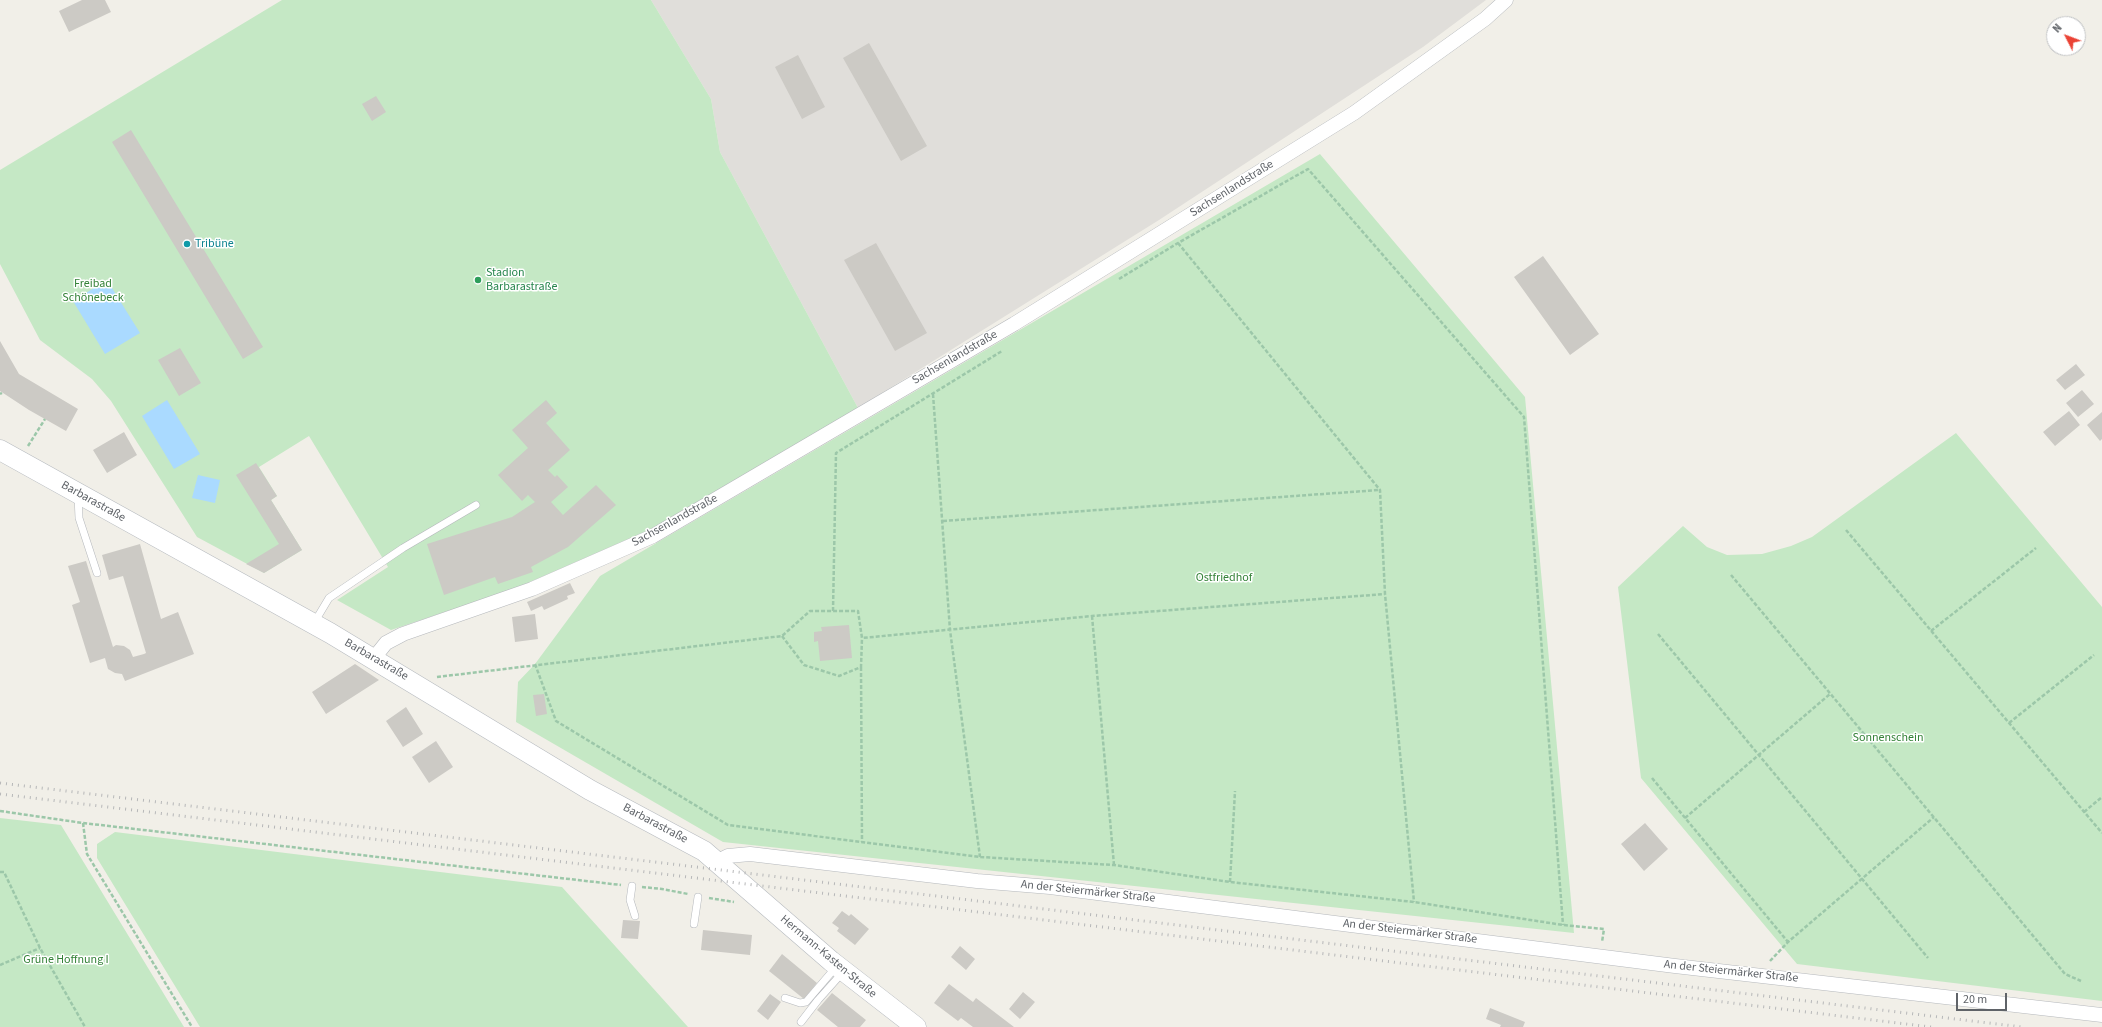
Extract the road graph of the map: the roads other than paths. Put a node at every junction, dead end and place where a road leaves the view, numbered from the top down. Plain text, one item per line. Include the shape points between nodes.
1 (1506, 0) edge
2 (0, 450) edge
3 (77, 493) junction
4 (476, 505) dead end
5 (97, 573) dead end
6 (314, 623) junction
7 (374, 658) junction
8 (718, 861) junction
9 (743, 884) joint
10 (632, 886) road end
11 (698, 897) road end
12 (636, 916) dead end
13 (694, 924) dead end
14 (840, 969) junction
15 (785, 998) dead end
16 (2102, 1015) edge
17 (801, 1022) dead end
18 (908, 1025) edge

1 - 7 street, Sachsenlandstraße via 1485,19 1354,113 1014,324 653,536 532,589 403,634 386,643
2 - 3 street, Barbarastraße
3 - 5 lane via 79,518
3 - 6 street, Barbarastraße
4 - 6 lane via 403,548 329,598
6 - 7 street, Barbarastraße
7 - 8 street, Barbarastraße via 590,790 687,840
8 - 9 street, Barbarastraße
8 - 16 street, An der Steiermärker Straße via 728,856 750,854 1058,888
9 - 14 street, Hermann-Kasten-Straße
10 - 12 lane via 630,900
11 - 13 lane
14 - 15 lane via 806,1002 800,1003
14 - 17 lane
14 - 18 street, Hermann-Kasten-Straße

